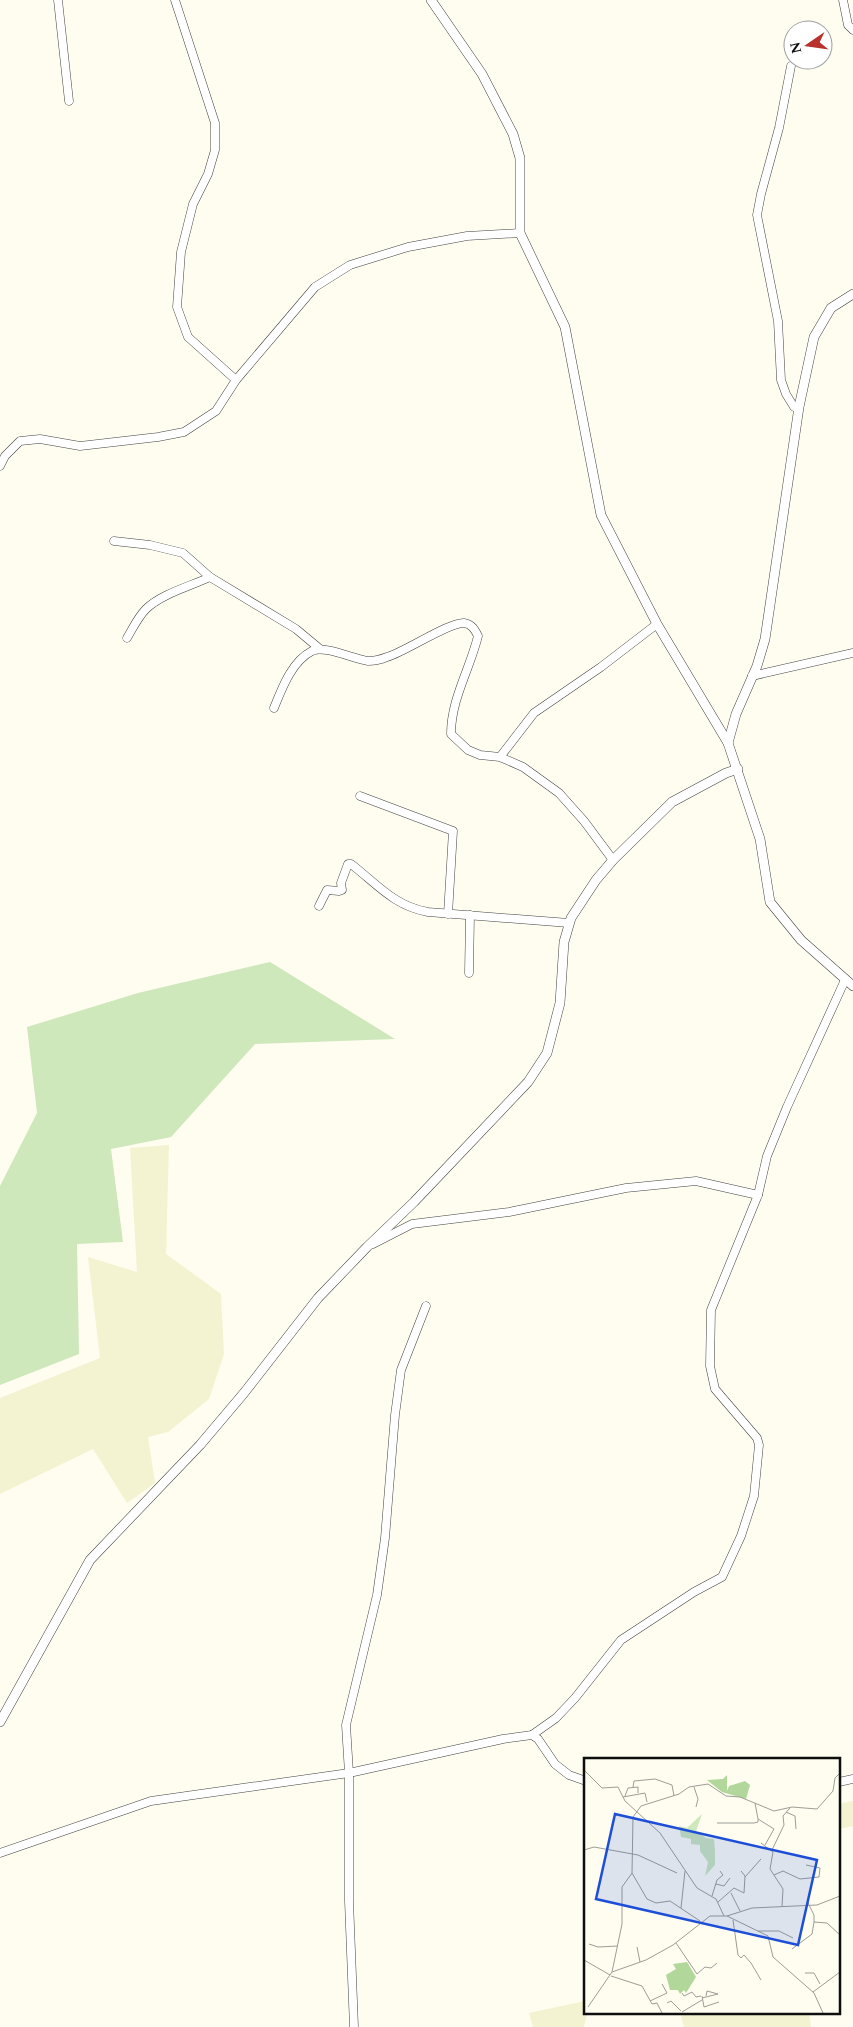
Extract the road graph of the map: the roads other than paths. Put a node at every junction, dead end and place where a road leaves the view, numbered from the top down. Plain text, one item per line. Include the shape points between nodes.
1 (58, 0) edge
2 (175, 0) edge
3 (432, 0) edge
4 (843, 0) edge
5 (853, 30) edge
6 (790, 70) edge
7 (69, 100) dead end
8 (520, 233) junction
9 (853, 294) edge
10 (236, 380) junction
11 (799, 407) junction
12 (3, 455) edge
13 (0, 466) edge
14 (114, 541) dead end
15 (210, 577) junction
16 (657, 624) junction
17 (127, 638) dead end
18 (320, 649) junction
19 (853, 653) edge
20 (752, 676) junction
21 (274, 708) dead end
22 (728, 743) junction
23 (500, 757) junction
24 (738, 769) junction
25 (360, 796) dead end
26 (613, 860) junction
27 (319, 906) dead end
28 (448, 914) junction
29 (470, 916) junction
30 (570, 923) junction
31 (469, 973) dead end
32 (849, 983) edge
33 (758, 1195) junction
34 (367, 1247) junction
35 (426, 1306) dead end
36 (0, 1722) edge
37 (532, 1735) junction
38 (349, 1774) junction
39 (584, 1779) edge
40 (853, 1779) edge
41 (840, 1782) edge
42 (0, 1853) edge
43 (354, 2027) edge

1 - 7 street
2 - 10 street via 215,123 215,150 180,252 177,307 188,337
3 - 8 street via 482,74 513,134 520,158
4 - 5 street via 848,25
6 - 11 street via 757,215 778,321 782,380 794,407
8 - 10 street via 467,236 408,247 350,264 315,287
8 - 16 street via 565,327 601,516
9 - 11 street via 831,308 814,337
10 - 12 street via 216,411 184,432 80,446 40,439 20,441
11 - 20 street via 765,639
12 - 13 street
14 - 15 street via 183,553
15 - 17 street via 148,607
15 - 18 street via 296,628
16 - 22 street
16 - 23 street via 534,713
18 - 21 street via 312,651 295,667
18 - 23 street via 370,661 388,657 452,626 464,623 472,626 478,636 457,696 451,734 468,750
19 - 20 street
20 - 22 street
22 - 24 street
23 - 26 street via 523,767 559,793
24 - 26 street via 672,802
24 - 32 street via 760,839 770,902 801,940
25 - 28 street via 453,831
26 - 30 street via 596,880
27 - 28 street via 327,890 342,890 341,883 348,864 351,864 394,900 410,909
28 - 29 street
29 - 30 street
29 - 31 street
30 - 34 street via 564,942 560,1003 548,1053 521,1089
32 - 33 street via 770,1148
33 - 34 street via 696,1181 626,1188 509,1212 412,1224
33 - 37 street via 711,1310 710,1366 715,1389 757,1438 759,1445 754,1496 742,1536 722,1578 694,1592 621,1640 576,1698
34 - 36 street via 318,1298 200,1445 90,1560
35 - 38 street via 401,1370 377,1595 346,1725
37 - 38 street via 503,1738
37 - 39 street via 555,1764 569,1775
38 - 42 street via 151,1801
38 - 43 street via 349,1901
40 - 41 street

